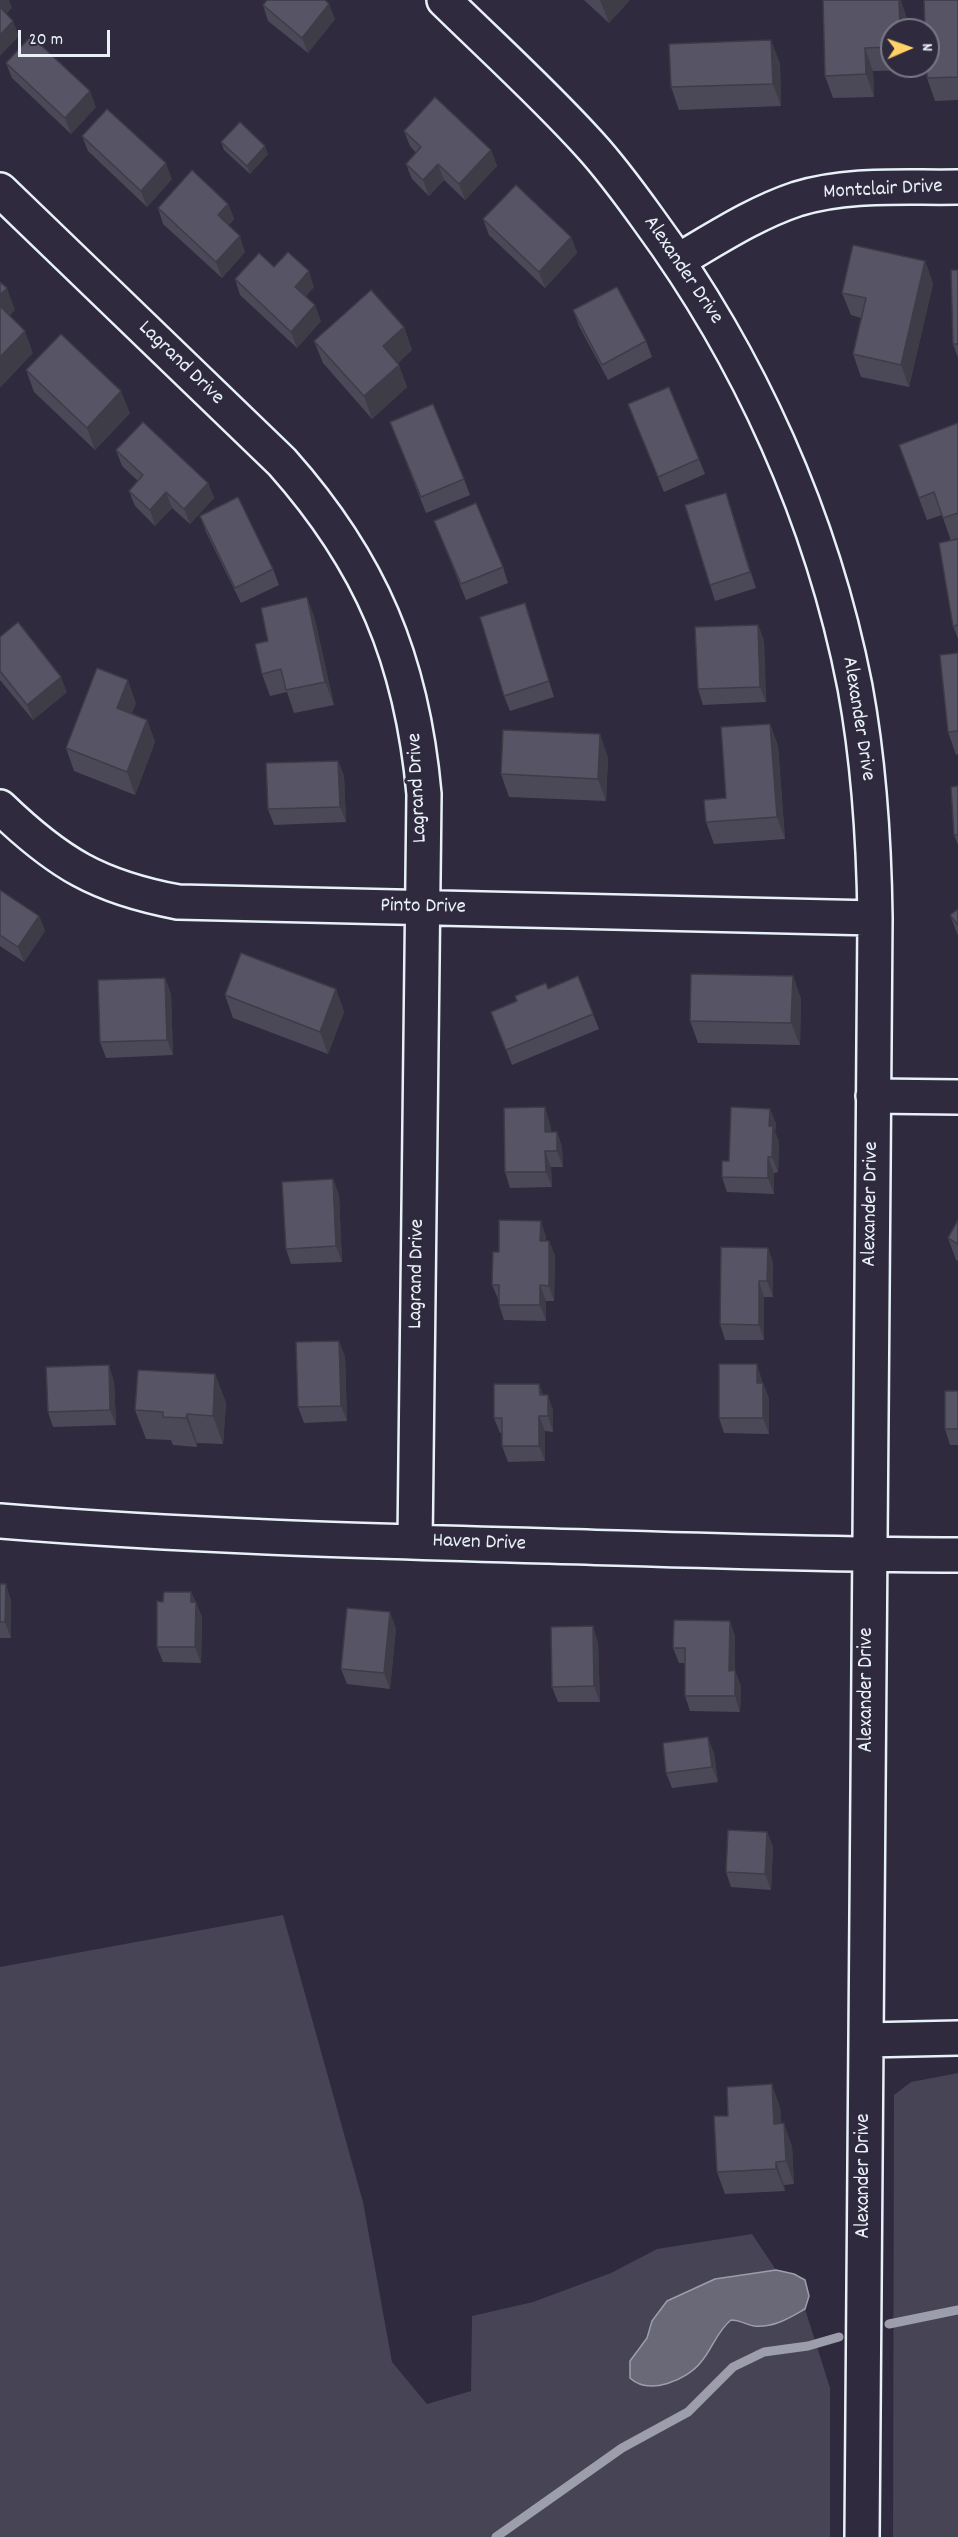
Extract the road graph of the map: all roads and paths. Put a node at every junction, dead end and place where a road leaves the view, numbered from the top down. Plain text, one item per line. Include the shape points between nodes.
1 (444, 0) edge
2 (958, 187) edge
3 (0, 190) edge
4 (679, 260) junction
5 (0, 807) edge
6 (422, 908) junction
7 (875, 918) junction
8 (873, 1096) junction
9 (958, 1097) edge
10 (0, 1521) edge
11 (415, 1542) junction
12 (868, 1555) junction
13 (958, 1555) edge
14 (958, 2038) edge
15 (866, 2040) junction
16 (862, 2537) edge

1 - 4 street, Alexander Drive via 591,146
2 - 4 street, Montclair Drive via 846,189 799,199 754,216
3 - 6 street, Lagrand Drive via 282,462 321,508 355,559 390,633 413,712 424,794
4 - 7 street, Alexander Drive via 768,417 794,479 831,589 851,670 864,749
5 - 6 street, Pinto Drive via 35,840 78,869 152,897 178,902
6 - 7 street, Pinto Drive
6 - 11 street, Lagrand Drive
7 - 8 street, Alexander Drive
8 - 9 street
8 - 12 street, Alexander Drive
10 - 11 street, Haven Drive
11 - 12 street, Haven Drive
12 - 13 street, Haven Drive
12 - 15 street, Alexander Drive
14 - 15 street
15 - 16 street, Alexander Drive

